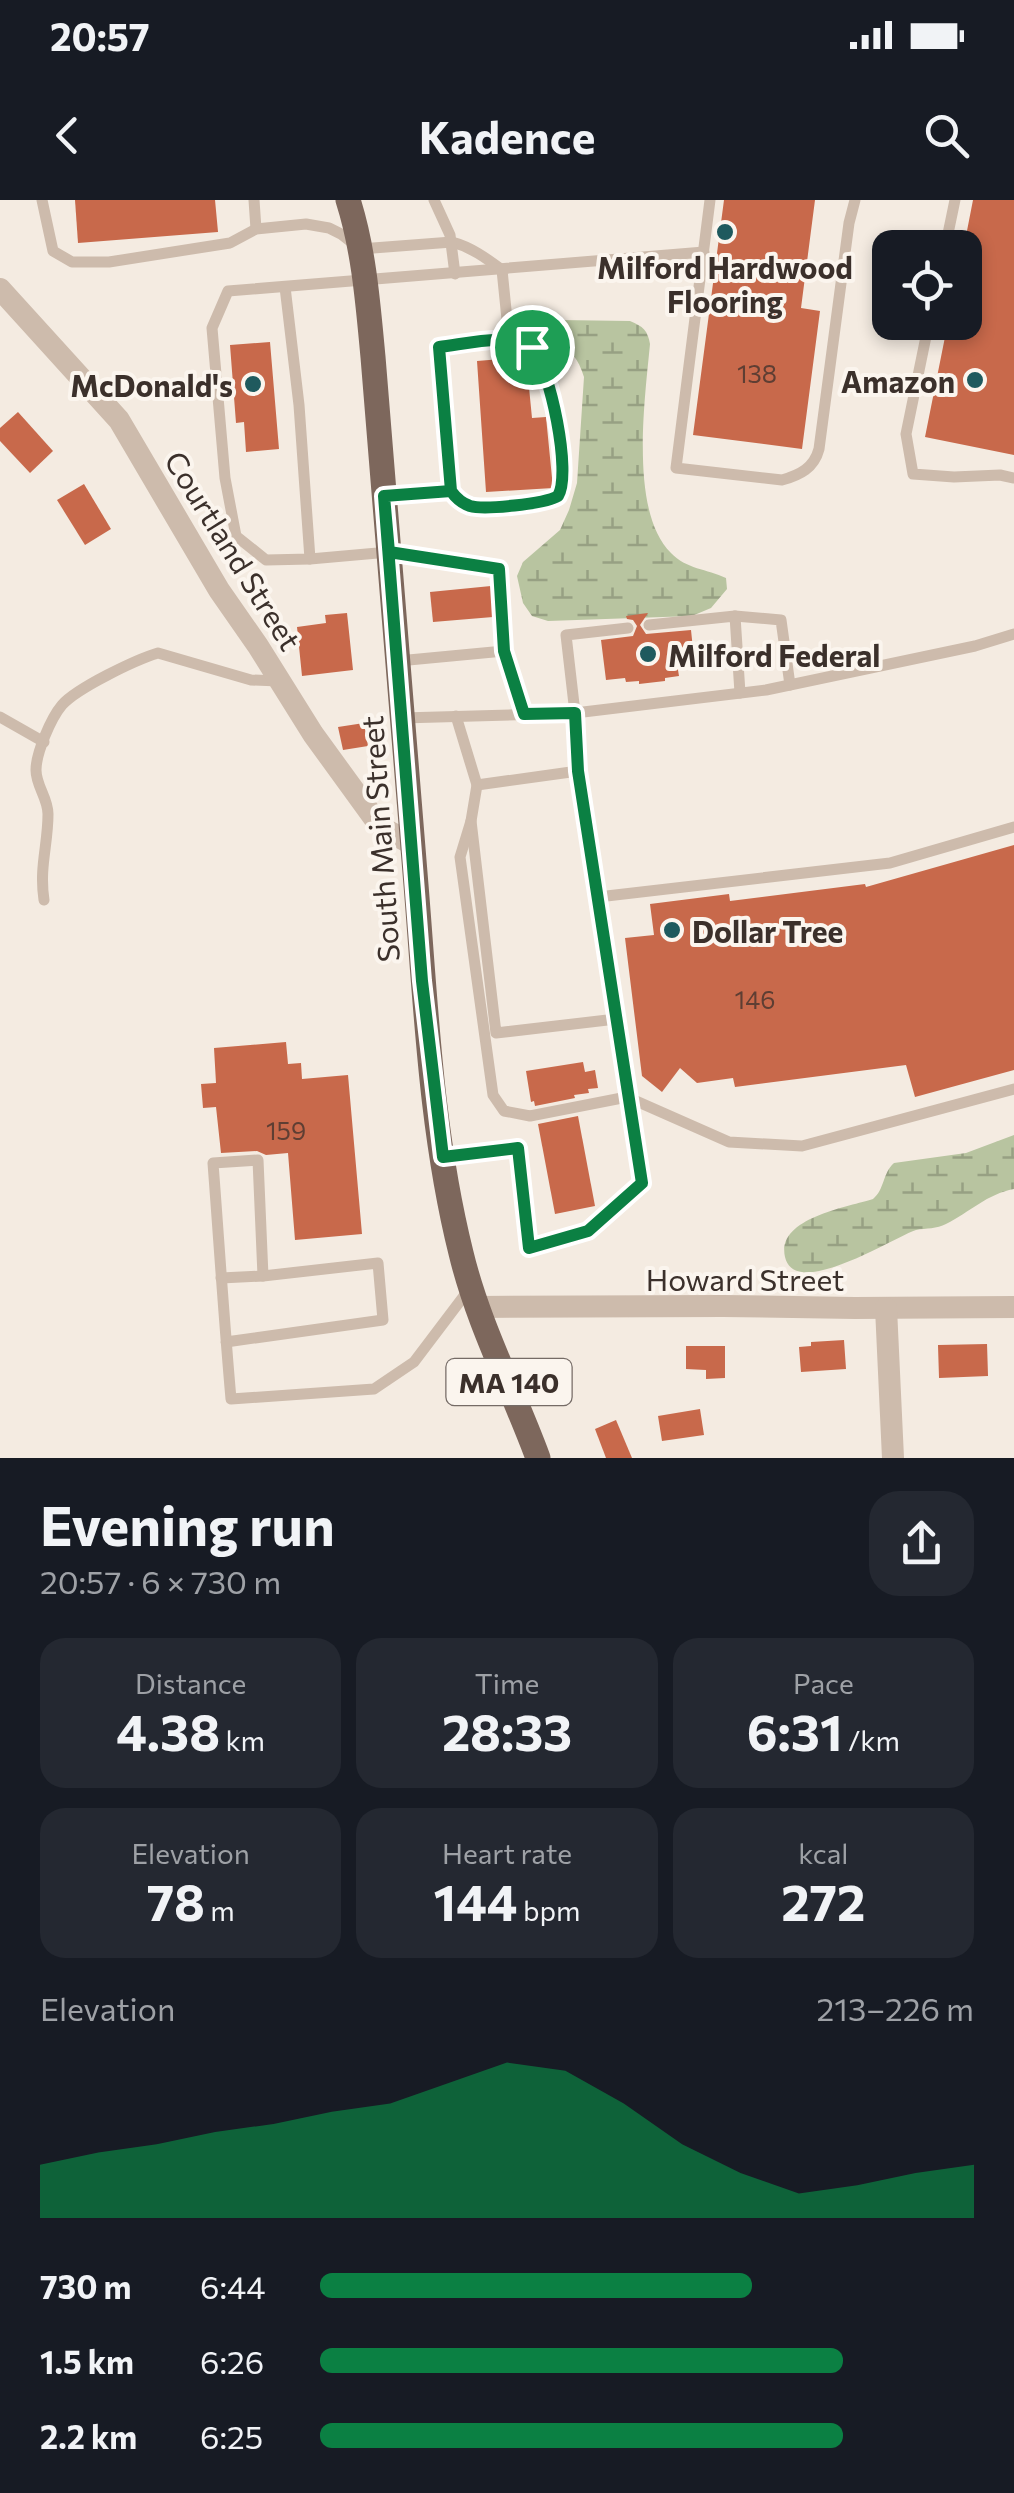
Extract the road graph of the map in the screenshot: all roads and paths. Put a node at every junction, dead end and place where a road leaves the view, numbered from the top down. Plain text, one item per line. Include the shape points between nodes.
1 (42, 200) edge
2 (254, 200) edge
3 (348, 200) edge
4 (434, 200) edge
5 (710, 200) edge
6 (855, 200) edge
7 (955, 200) edge
8 (256, 228) junction
9 (949, 230) edge
10 (452, 242) junction
11 (360, 249) junction
12 (704, 252) junction
13 (502, 270) junction
14 (455, 274) junction
15 (365, 280) junction
16 (285, 287) junction
17 (0, 289) edge
18 (509, 339) junction
19 (925, 340) edge
20 (1014, 478) edge
21 (451, 491) junction
22 (384, 496) junction
23 (389, 552) junction
24 (310, 559) junction
25 (735, 616) junction
26 (649, 625) dead end
27 (628, 628) dead end
28 (1014, 634) edge
29 (504, 651) junction
30 (398, 661) junction
31 (279, 681) junction
32 (790, 685) junction
33 (740, 693) junction
34 (575, 713) junction
35 (524, 714) junction
36 (456, 716) junction
37 (0, 717) edge
38 (402, 718) junction
39 (44, 742) junction
40 (578, 771) junction
41 (478, 785) junction
42 (471, 820) junction
43 (1014, 828) edge
44 (412, 844) junction
45 (598, 897) junction
46 (44, 900) dead end
47 (616, 1019) junction
48 (1014, 1088) edge
49 (627, 1098) junction
50 (443, 1157) junction
51 (263, 1276) junction
52 (221, 1278) junction
53 (473, 1297) junction
54 (1014, 1306) edge
55 (886, 1308) junction
56 (226, 1342) junction
57 (538, 1458) edge
58 (893, 1458) edge

1 - 8 lane via 53,250 72,262 230,243
2 - 8 lane
3 - 11 main road, South Main Street / MA 140
4 - 10 lane
5 - 12 lane
6 - 12 lane via 819,449 796,476 776,480 676,468
7 - 9 lane
8 - 11 lane via 317,225
10 - 11 lane
10 - 13 lane
10 - 14 lane
11 - 15 main road, South Main Street / MA 140
12 - 13 lane
13 - 14 lane
13 - 18 lane
14 - 15 lane
15 - 16 lane
15 - 22 main road, South Main Street / MA 140
16 - 24 lane
16 - 24 lane via 228,291 212,328 219,423 236,536 266,560
17 - 31 street, Courtland Street via 119,420
18 - 21 lane via 439,347
18 - 21 lane via 532,347 541,362 558,418 562,491 543,502 479,507 460,502
19 - 20 lane via 906,434 913,474
21 - 22 lane
22 - 23 main road, South Main Street / MA 140
23 - 24 lane
23 - 29 lane via 499,569
23 - 30 main road, South Main Street / MA 140
25 - 26 lane
25 - 32 lane via 781,620
25 - 33 lane
27 - 34 lane via 566,635
28 - 32 lane
29 - 30 lane
29 - 35 lane
30 - 38 main road, South Main Street / MA 140
31 - 39 lane via 151,655 64,703
31 - 44 street, Courtland Street via 374,818
32 - 33 lane
33 - 34 lane
34 - 35 lane
34 - 40 lane
35 - 36 lane
36 - 38 lane
36 - 41 lane
37 - 39 lane
38 - 44 main road, South Main Street / MA 140
39 - 46 lane via 36,773 48,816
40 - 41 lane
40 - 45 lane
41 - 42 lane
42 - 47 lane via 496,1033
42 - 49 lane via 460,857 492,1095 504,1111 530,1116
43 - 45 lane via 890,863
44 - 50 main road, South Main Street / MA 140
45 - 47 lane
47 - 49 lane
48 - 49 lane via 802,1146 729,1142
49 - 50 lane via 642,1183 588,1231 529,1248 518,1148
50 - 53 main road, South Main Street / MA 140
51 - 52 lane
51 - 52 lane via 258,1160 213,1163
51 - 56 lane via 378,1264 382,1320
52 - 56 lane
53 - 55 street, Howard Street
53 - 56 lane via 414,1362 374,1390 231,1399
53 - 57 main road, South Main Street / MA 140
54 - 55 street, Howard Street
55 - 58 street

